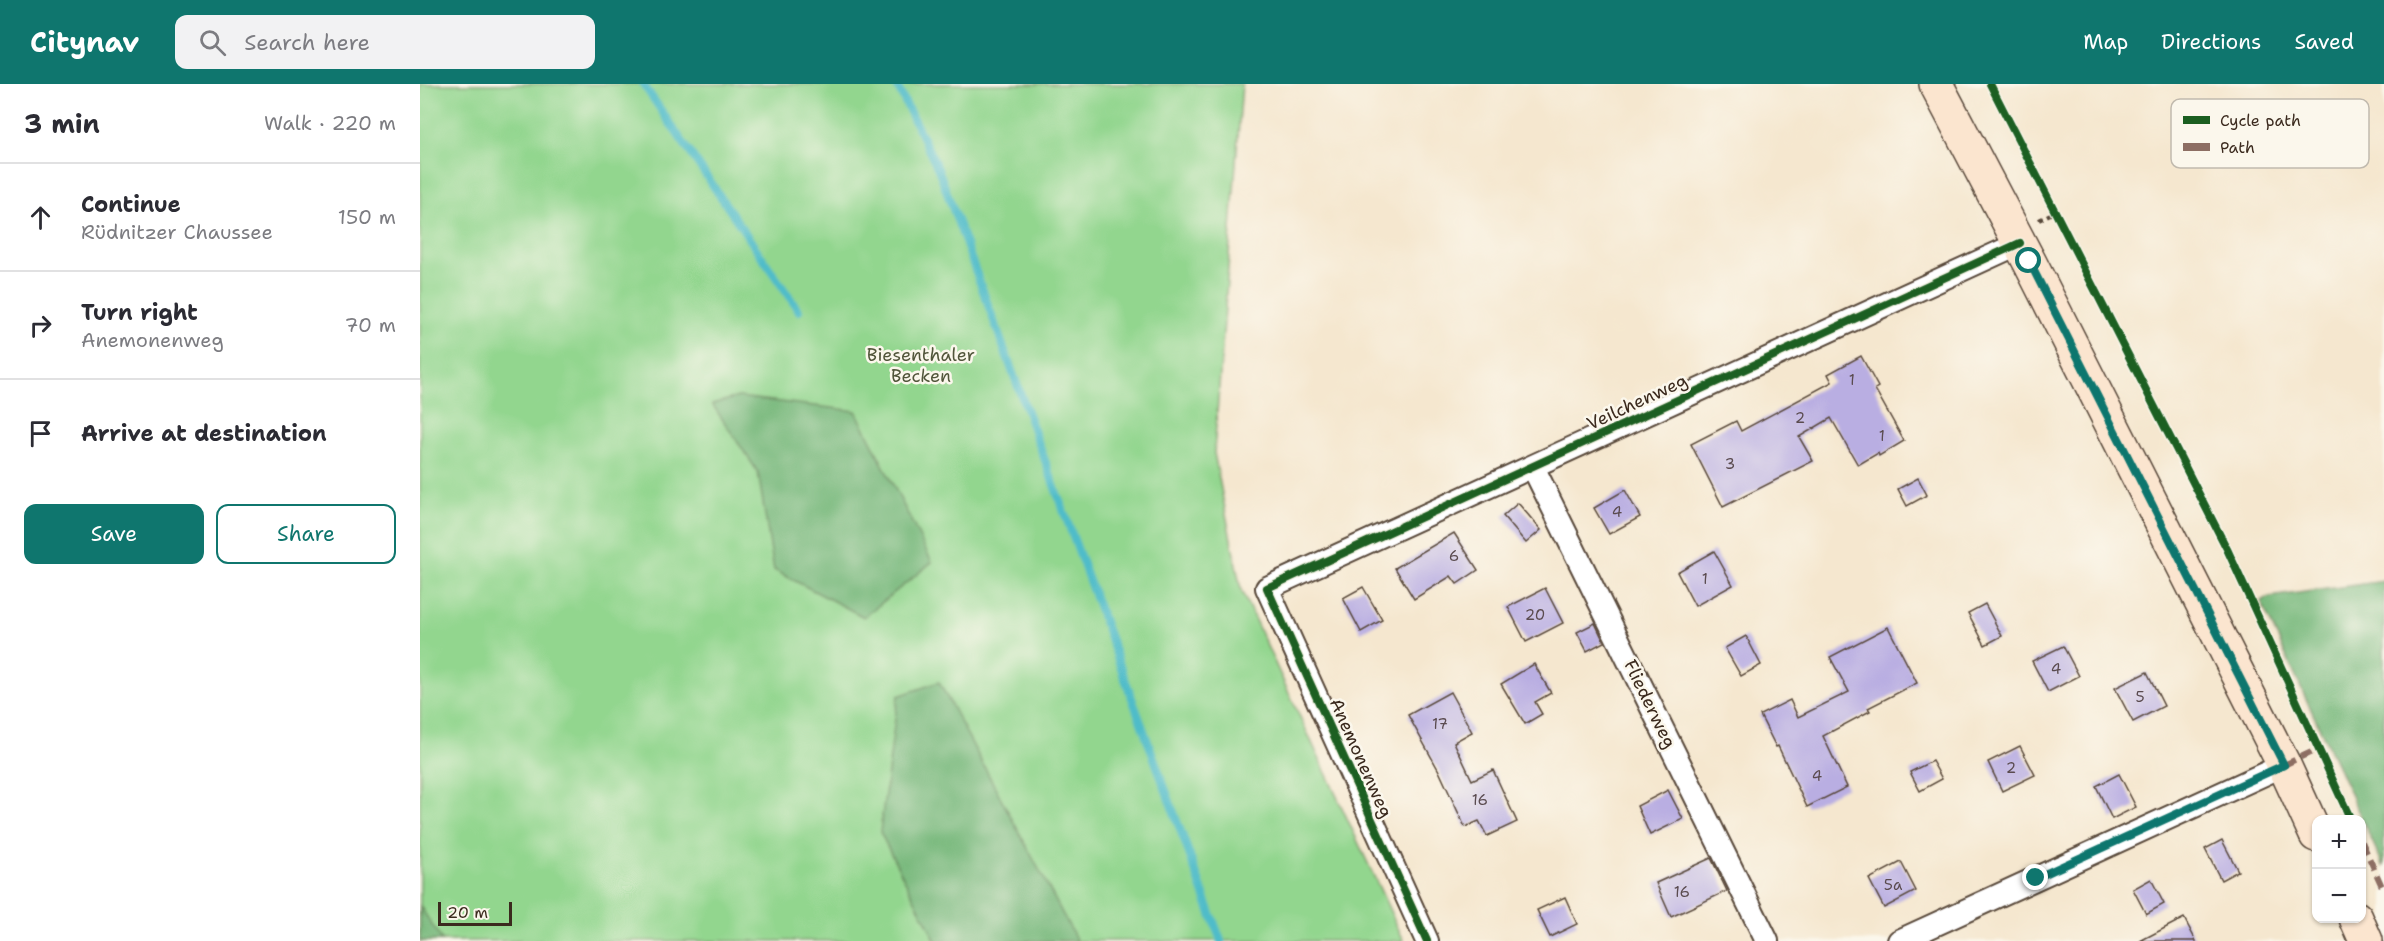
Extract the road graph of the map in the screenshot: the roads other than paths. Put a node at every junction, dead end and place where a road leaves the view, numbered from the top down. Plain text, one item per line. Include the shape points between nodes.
1 (1936, 84) edge
2 (2020, 243) junction
3 (1533, 467) junction
4 (1267, 588) joint
5 (2284, 765) junction
6 (2312, 827) edge
7 (2358, 923) edge
8 (1427, 941) edge
9 (1767, 941) edge
10 (1899, 941) edge
11 (2366, 941) edge

1 - 2 main road
2 - 3 street, Veilchenweg
2 - 5 main road
3 - 4 street, Veilchenweg
3 - 9 street, Fliederweg
4 - 8 street, Anemonenweg
5 - 6 main road
5 - 10 street
7 - 11 main road

